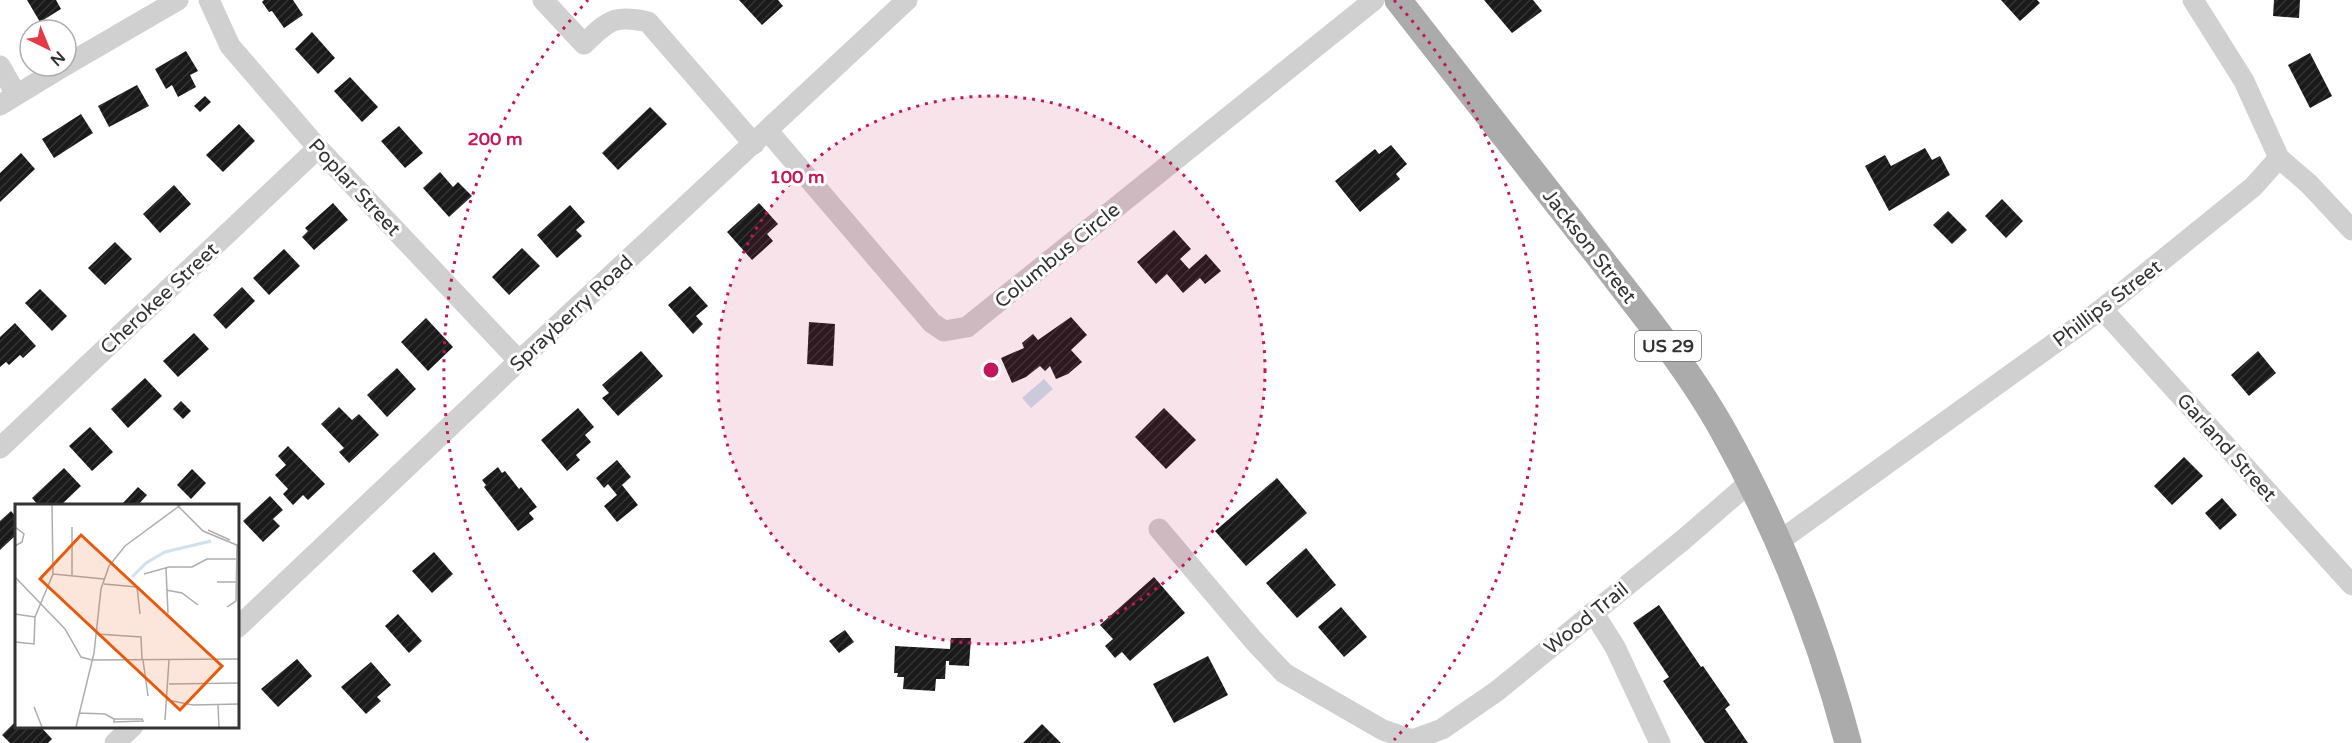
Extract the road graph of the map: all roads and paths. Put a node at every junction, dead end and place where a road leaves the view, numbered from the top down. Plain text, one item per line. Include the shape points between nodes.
1 (178, 0) edge
2 (209, 0) edge
3 (543, 0) edge
4 (907, 0) edge
5 (1374, 0) edge
6 (1398, 0) edge
7 (2193, 0) edge
8 (78, 58) edge
9 (0, 66) edge
10 (45, 78) edge
11 (8, 100) edge
12 (761, 137) junction
13 (318, 148) junction
14 (2279, 158) junction
15 (2352, 230) edge
16 (2102, 309) junction
17 (519, 361) junction
18 (0, 448) edge
19 (1750, 482) junction
20 (1160, 529) dead end
21 (1778, 542) junction
22 (2352, 585) edge
23 (1593, 612) junction
24 (238, 627) edge
25 (131, 728) edge
26 (115, 743) edge
27 (1660, 743) edge
28 (1848, 743) edge

1 - 8 street
2 - 13 street, Poplar Street via 230,46
3 - 12 street, Columbus Circle via 584,44 605,24 627,17 648,22
4 - 12 street, Sprayberry Road
5 - 12 street, Columbus Circle via 967,327 944,331 932,323
6 - 19 main road, Jackson Street / US 29 via 1674,354
7 - 14 street via 2244,81
9 - 11 street
10 - 11 street
12 - 17 street, Sprayberry Road
13 - 17 street, Poplar Street
13 - 18 street, Cherokee Street
14 - 15 street
14 - 16 street, Phillips Street via 2253,187
16 - 21 street, Phillips Street
16 - 22 street, Garland Street
17 - 24 street, Sprayberry Road
19 - 21 main road, Jackson Street / US 29
19 - 23 street, Wood Trail
20 - 23 street, Wood Trail via 1284,673 1383,730 1412,740 1442,729 1497,691
21 - 28 main road, Jackson Street / US 29 via 1813,628
23 - 27 street via 1615,647
25 - 26 street

